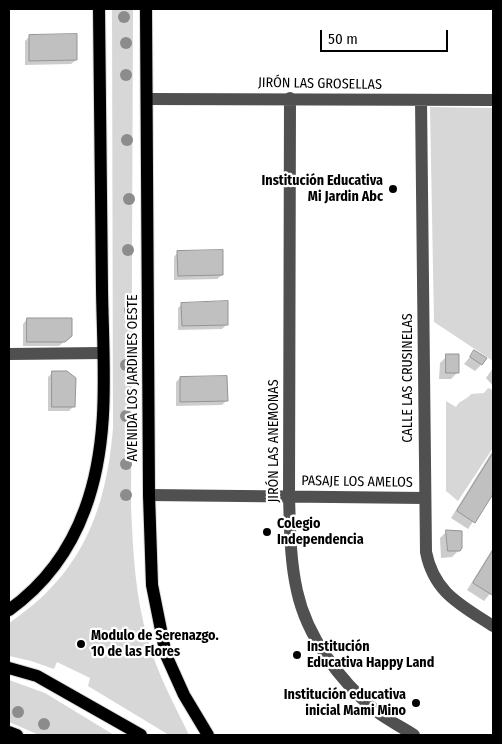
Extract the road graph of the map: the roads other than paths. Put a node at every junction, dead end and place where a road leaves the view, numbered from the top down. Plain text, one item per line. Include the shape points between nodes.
1 (99, 9) edge
2 (146, 9) edge
3 (290, 98) junction
4 (147, 99) junction
5 (421, 100) junction
6 (493, 100) edge
7 (103, 353) junction
8 (9, 354) edge
9 (149, 494) junction
10 (289, 496) junction
11 (424, 498) junction
12 (9, 610) edge
13 (493, 626) edge
14 (9, 668) edge
15 (9, 732) edge
16 (17, 735) edge
17 (141, 735) edge
18 (208, 735) edge
19 (414, 735) edge

1 - 7 main road
2 - 4 main road, AVENIDA LOS JARDINES OESTE
3 - 4 street, JIRÓN LAS GROSELLAS
3 - 5 street, JIRÓN LAS GROSELLAS
3 - 10 street, JIRÓN LAS ANEMONAS
4 - 9 main road, AVENIDA LOS JARDINES OESTE
5 - 6 street, JIRÓN LAS GROSELLAS
5 - 11 street, CALLE LAS CRUSINELAS
7 - 8 street
7 - 12 main road via 103,437 86,509 58,562 38,587
9 - 10 street, PASAJE LOS AMELOS
9 - 18 main road, AVENIDA LOS JARDINES OESTE via 152,585 162,642 176,679
10 - 11 street, PASAJE LOS AMELOS
10 - 19 street, JIRÓN LAS ANEMONAS via 297,592 322,650 347,683 376,711
11 - 13 street, CALLE LAS CRUSINELAS via 426,552 437,584 454,600
14 - 17 main road via 37,676
15 - 16 main road

